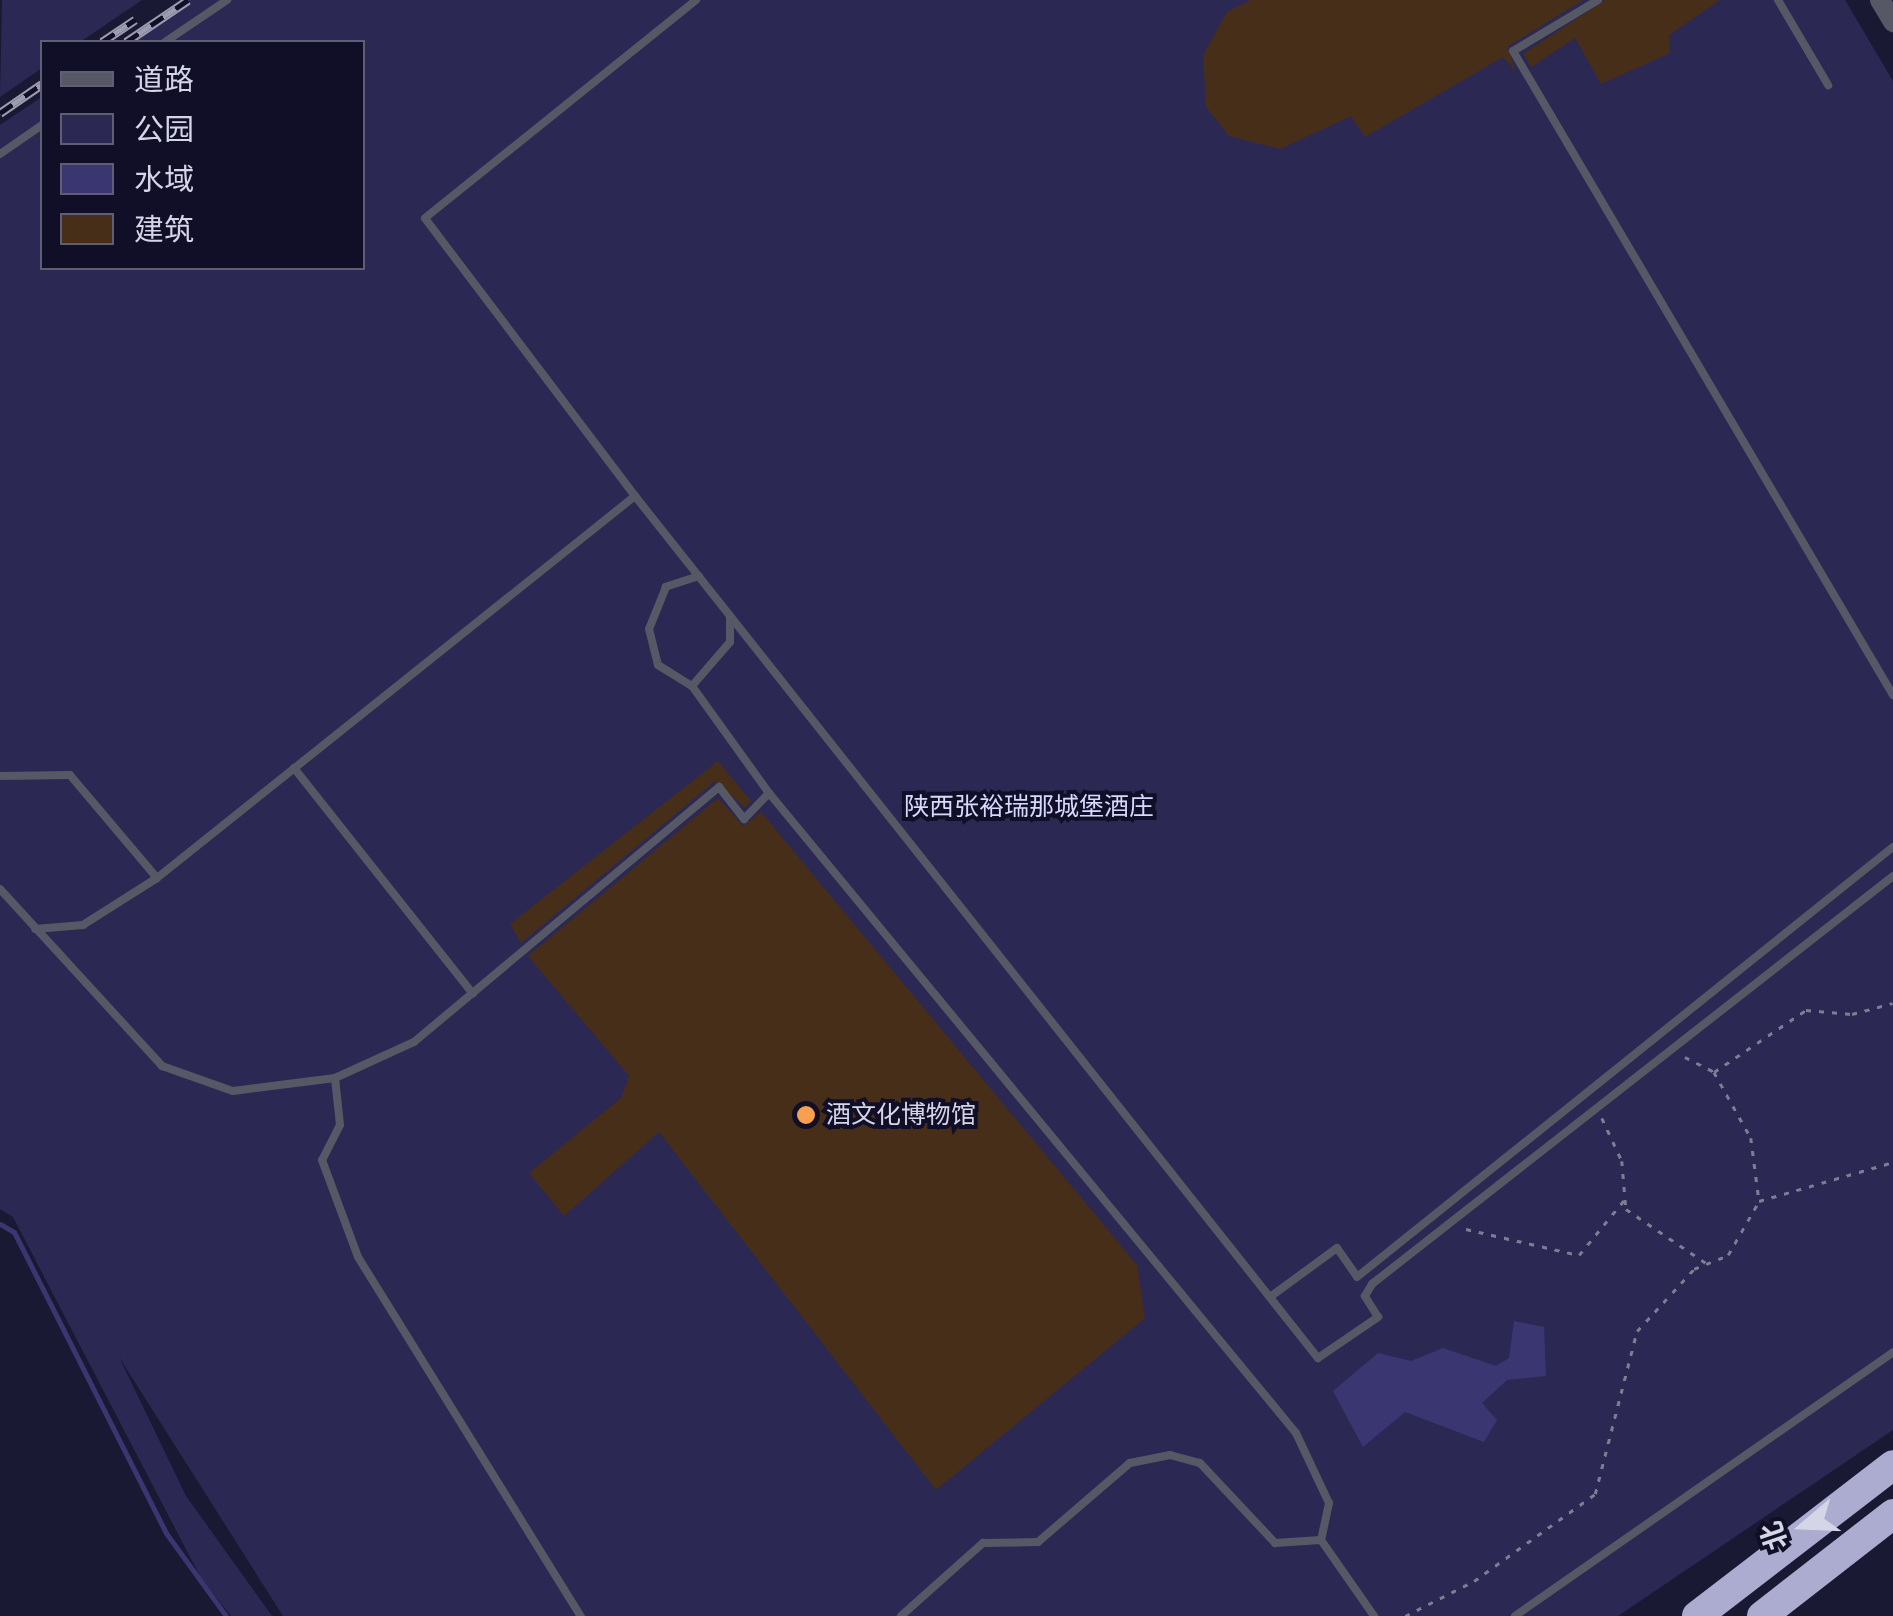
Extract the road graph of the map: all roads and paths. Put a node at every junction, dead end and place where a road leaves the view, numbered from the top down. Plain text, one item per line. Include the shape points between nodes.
1 (228, 0) edge
2 (696, 0) edge
3 (1598, 0) edge
4 (1778, 0) edge
5 (1880, 0) edge
6 (1893, 22) edge
7 (168, 40) edge
8 (1828, 85) dead end
9 (40, 126) edge
10 (0, 154) edge
11 (635, 496) junction
12 (699, 576) junction
13 (730, 616) junction
14 (692, 686) junction
15 (1893, 694) edge
16 (294, 768) junction
17 (0, 776) edge
18 (769, 793) junction
19 (1893, 847) edge
20 (1893, 876) edge
21 (157, 878) junction
22 (0, 889) edge
23 (36, 929) junction
24 (473, 994) junction
25 (1893, 1003) edge
26 (1671, 1050) junction
27 (1714, 1072) junction
28 (335, 1078) junction
29 (1597, 1108) junction
30 (1893, 1162) edge
31 (1625, 1200) junction
32 (1759, 1201) junction
33 (1450, 1224) junction
34 (1707, 1264) junction
35 (1270, 1297) junction
36 (1893, 1352) edge
37 (1893, 1464) edge
38 (1893, 1514) edge
39 (1320, 1540) junction
40 (581, 1616) edge
41 (901, 1616) edge
42 (1374, 1616) edge
43 (1404, 1616) edge
44 (1515, 1616) edge
45 (1697, 1616) edge
46 (1762, 1616) edge

1 - 7 lane
2 - 11 lane via 424,218
3 - 15 lane via 1513,51
4 - 8 lane
5 - 6 street
9 - 10 lane
11 - 12 lane
11 - 16 lane
12 - 13 lane
12 - 14 lane via 666,587 649,628 658,665
13 - 14 lane via 730,642
13 - 35 lane
14 - 18 lane
16 - 21 lane
16 - 24 lane
17 - 21 lane via 70,774
18 - 24 lane via 744,819 719,787
18 - 39 lane via 1296,1433 1330,1503
19 - 35 lane via 1356,1277 1337,1248
20 - 26 lane
21 - 23 lane via 83,926
22 - 23 lane
23 - 28 lane via 162,1066 233,1091
24 - 28 lane via 414,1042
25 - 27 path via 1852,1014 1806,1010
26 - 27 path
26 - 29 lane
27 - 32 path via 1751,1138
28 - 40 lane via 340,1125 322,1160 358,1257
29 - 31 path via 1622,1161
29 - 33 lane
30 - 32 path
31 - 33 path via 1580,1255
31 - 34 path
32 - 34 path via 1728,1254
33 - 35 lane via 1372,1284 1365,1296 1378,1317 1318,1358
34 - 43 path via 1638,1331 1596,1494 1474,1581
36 - 44 lane
37 - 45 highway
38 - 46 highway
39 - 41 lane via 1275,1543 1212,1473 1170,1455 1130,1463 1038,1542 983,1543
39 - 42 lane

